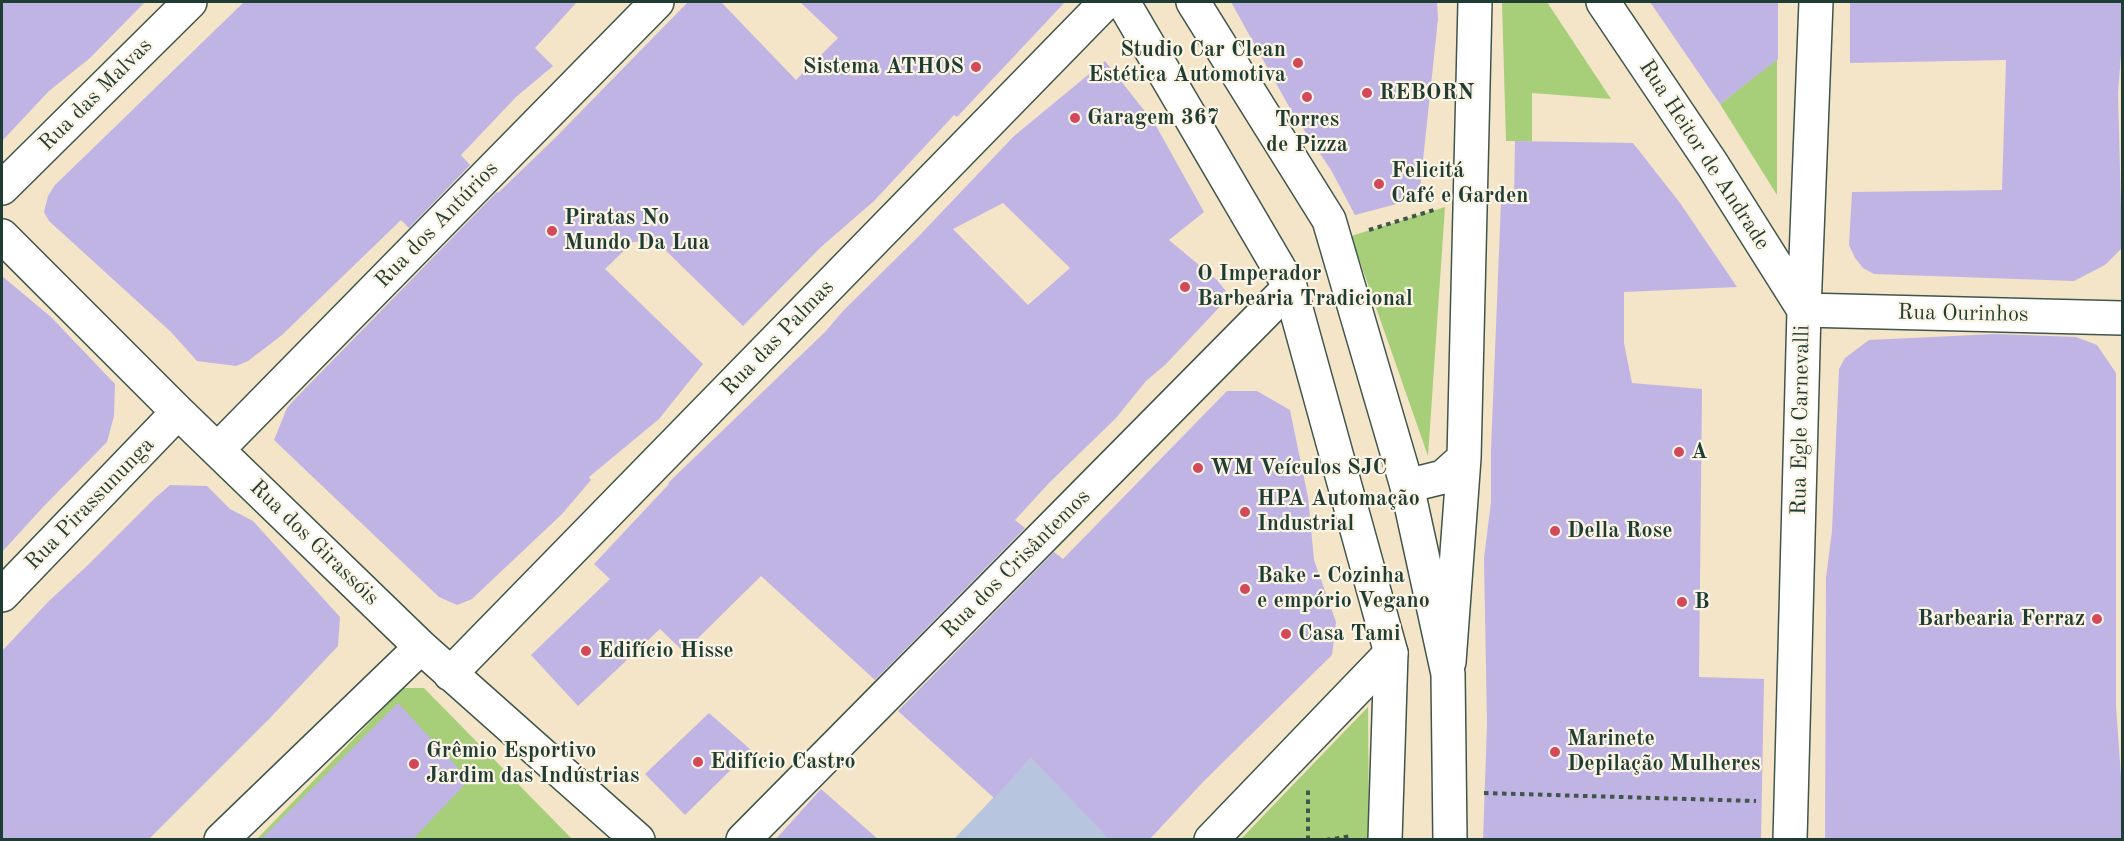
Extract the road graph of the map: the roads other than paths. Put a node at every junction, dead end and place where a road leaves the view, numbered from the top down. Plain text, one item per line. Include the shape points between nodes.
1 (190, 2) edge
2 (657, 2) edge
3 (1106, 2) edge
4 (1123, 2) edge
5 (1193, 2) edge
6 (1475, 2) edge
7 (1603, 2) edge
8 (1816, 2) edge
9 (2, 188) edge
10 (2, 236) edge
11 (1290, 287) junction
12 (1804, 310) junction
13 (2122, 318) edge
14 (178, 412) junction
15 (218, 449) junction
16 (1464, 458) junction
17 (1407, 486) junction
18 (2, 595) edge
19 (421, 647) junction
20 (1391, 653) junction
21 (1448, 674) junction
22 (450, 675) junction
23 (221, 840) edge
24 (638, 840) edge
25 (743, 840) edge
26 (1211, 840) edge
27 (1385, 840) edge
28 (1450, 840) edge
29 (1790, 840) edge

1 - 9 street, Rua das Malvas
2 - 15 street, Rua dos Antúrios
3 - 22 street, Rua das Palmas
4 - 11 street
5 - 17 street via 1329,220
6 - 16 street
7 - 12 street, Rua Heitor de Andrade
8 - 12 street, Rua Egle Carnevalli
10 - 14 street, Rua dos Girassóis
11 - 20 street
11 - 25 street, Rua dos Crisântemos
12 - 13 street, Rua Ourinhos
12 - 29 street, Rua Egle Carnevalli
14 - 15 street, Rua dos Girassóis
14 - 18 street, Rua Pirassununga
15 - 19 street, Rua dos Girassóis
16 - 17 street via 1443,477
16 - 21 street
17 - 21 street
19 - 22 street, Rua dos Girassóis
19 - 23 street
20 - 26 street
20 - 27 street
21 - 28 street
22 - 24 street, Rua dos Girassóis

